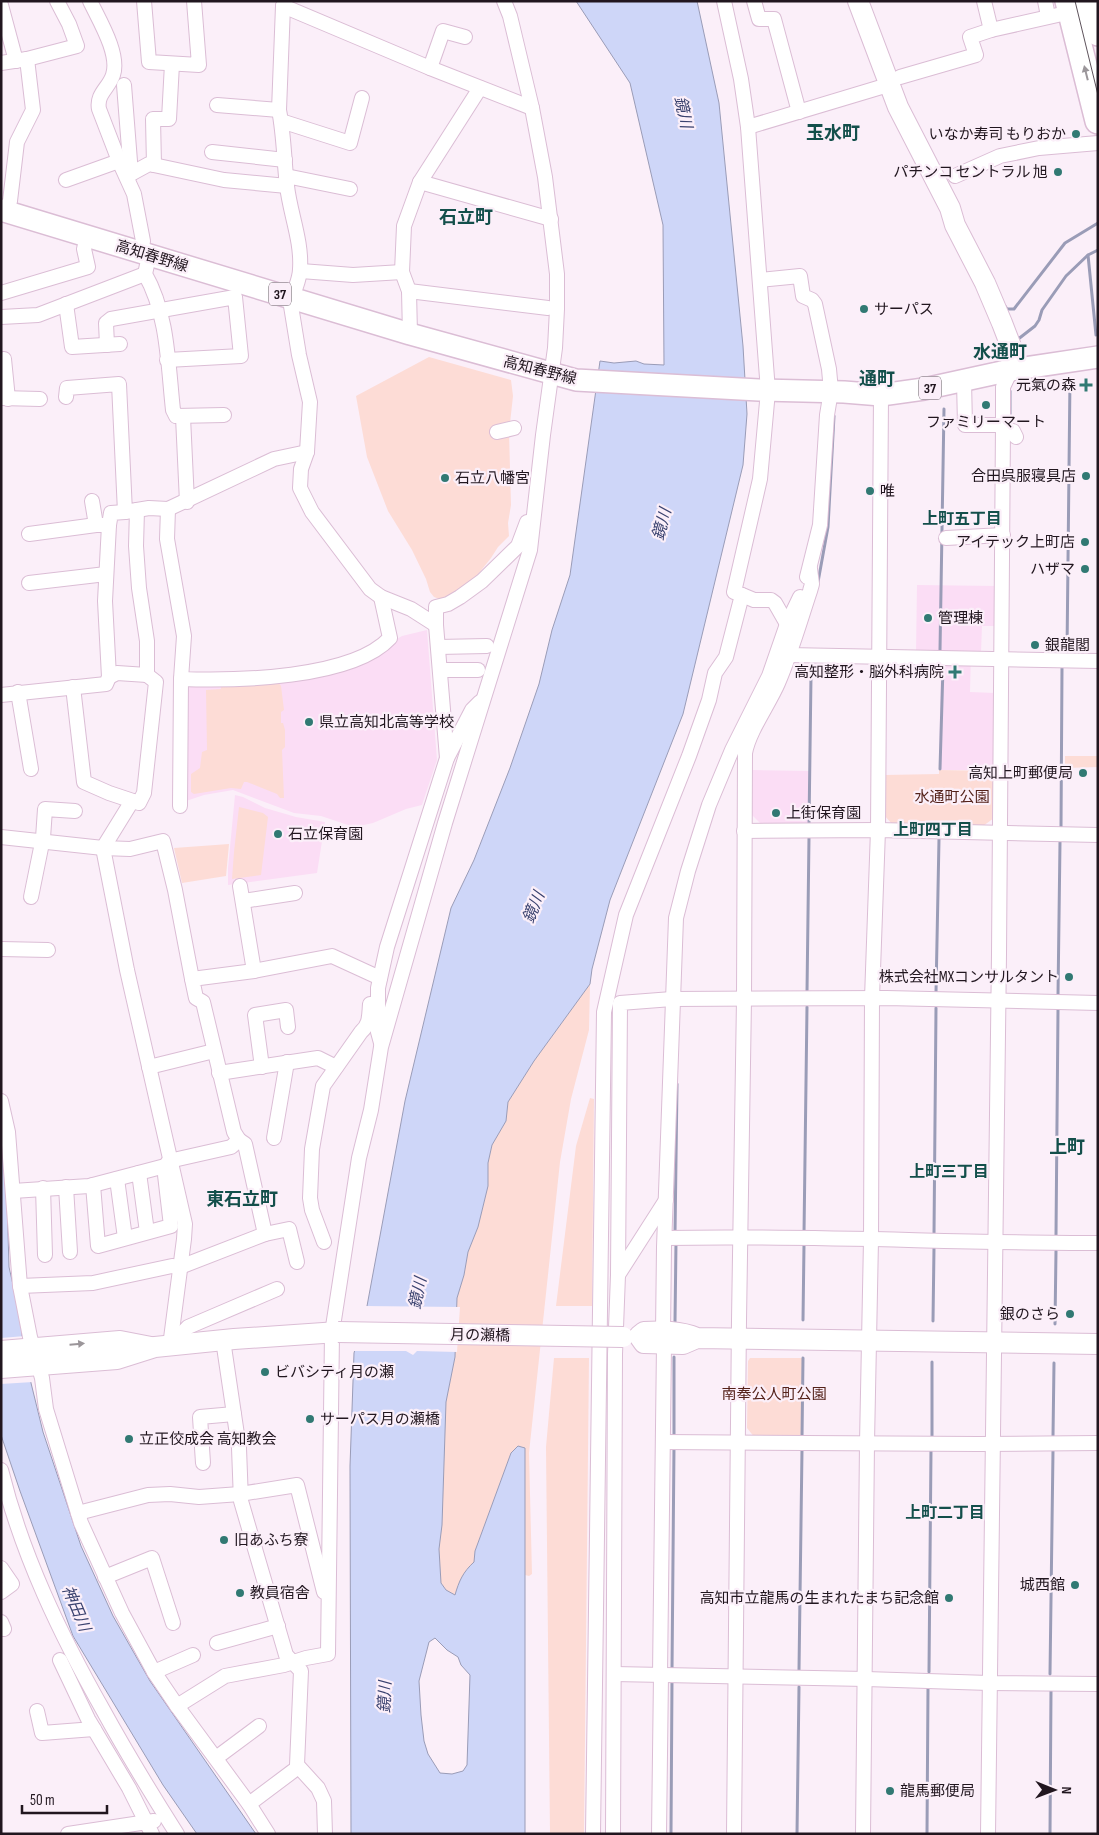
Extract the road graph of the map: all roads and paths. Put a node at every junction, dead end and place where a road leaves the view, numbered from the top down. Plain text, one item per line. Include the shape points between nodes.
1 (57, 1) edge
2 (90, 1) edge
3 (144, 1) edge
4 (194, 1) edge
5 (504, 1) edge
6 (724, 1) edge
7 (754, 1) edge
8 (858, 1) edge
9 (984, 1) edge
10 (1045, 1) edge
11 (284, 4) edge
12 (1, 5) edge
13 (1069, 8) edge
14 (991, 30) junction
15 (1098, 33) edge
16 (465, 37) dead end
17 (22, 60) junction
18 (1, 63) edge
19 (172, 64) junction
20 (430, 68) junction
21 (894, 81) junction
22 (124, 85) dead end
23 (480, 88) junction
24 (362, 98) dead end
25 (217, 105) dead end
26 (532, 108) junction
27 (798, 112) junction
28 (280, 116) junction
29 (1098, 121) edge
30 (748, 127) junction
31 (1098, 143) edge
32 (212, 152) dead end
33 (119, 160) junction
34 (285, 160) junction
35 (154, 165) junction
36 (129, 175) junction
37 (955, 176) dead end
38 (66, 180) dead end
39 (287, 181) junction
40 (420, 182) junction
41 (350, 189) dead end
42 (4, 211) edge
43 (551, 219) junction
44 (87, 236) junction
45 (145, 261) junction
46 (301, 270) junction
47 (402, 272) junction
48 (557, 274) junction
49 (760, 280) junction
50 (237, 290) junction
51 (409, 290) junction
52 (1, 293) edge
53 (292, 298) junction
54 (66, 304) junction
55 (548, 308) junction
56 (159, 310) junction
57 (1, 317) edge
58 (410, 334) junction
59 (555, 348) junction
60 (1098, 357) edge
61 (4, 359) dead end
62 (167, 360) junction
63 (1011, 370) junction
64 (556, 375) junction
65 (964, 381) junction
66 (764, 390) junction
67 (831, 392) junction
68 (881, 395) junction
69 (66, 397) dead end
70 (5, 398) edge
71 (40, 399) dead end
72 (224, 414) dead end
73 (183, 416) junction
74 (514, 428) dead end
75 (1009, 431) junction
76 (497, 432) dead end
77 (307, 452) junction
78 (92, 501) dead end
79 (186, 502) junction
80 (536, 508) junction
81 (168, 509) junction
82 (131, 511) junction
83 (103, 525) junction
84 (29, 534) dead end
85 (1003, 535) junction
86 (946, 538) dead end
87 (810, 569) junction
88 (106, 574) junction
89 (29, 583) dead end
90 (742, 595) junction
91 (382, 597) junction
92 (787, 624) junction
93 (436, 625) junction
94 (487, 646) dead end
95 (438, 647) junction
96 (788, 655) junction
97 (880, 656) junction
98 (1000, 659) junction
99 (1098, 661) edge
100 (440, 670) junction
101 (478, 670) dead end
102 (147, 675) junction
103 (109, 677) junction
104 (181, 679) junction
105 (73, 687) junction
106 (18, 692) junction
107 (1, 695) edge
108 (485, 698) junction
109 (447, 758) junction
110 (31, 769) dead end
111 (132, 801) junction
112 (180, 806) dead end
113 (75, 811) dead end
114 (445, 823) junction
115 (744, 830) junction
116 (878, 830) junction
117 (1000, 833) junction
118 (1098, 835) edge
119 (1, 837) edge
120 (42, 842) junction
121 (103, 848) junction
122 (240, 886) dead end
123 (295, 893) dead end
124 (31, 897) dead end
125 (239, 904) junction
126 (1, 949) edge
127 (48, 950) dead end
128 (254, 971) junction
129 (192, 980) junction
130 (379, 983) junction
131 (672, 998) junction
132 (872, 998) junction
133 (744, 999) junction
134 (998, 1000) junction
135 (1098, 1003) edge
136 (288, 1027) dead end
137 (381, 1047) junction
138 (214, 1051) junction
139 (287, 1062) junction
140 (336, 1066) junction
141 (149, 1067) junction
142 (262, 1067) junction
143 (219, 1073) junction
144 (1, 1101) edge
145 (274, 1138) dead end
146 (239, 1140) junction
147 (166, 1164) junction
148 (140, 1173) junction
149 (117, 1179) junction
150 (93, 1185) junction
151 (66, 1187) junction
152 (43, 1188) junction
153 (18, 1190) junction
154 (666, 1198) junction
155 (147, 1232) junction
156 (265, 1234) junction
157 (741, 1236) junction
158 (125, 1238) junction
159 (666, 1238) junction
160 (871, 1240) junction
161 (324, 1242) dead end
162 (995, 1243) junction
163 (1098, 1243) edge
164 (70, 1252) dead end
165 (45, 1254) dead end
166 (297, 1262) dead end
167 (180, 1267) junction
168 (618, 1275) junction
169 (20, 1286) junction
170 (277, 1289) dead end
171 (335, 1333) junction
172 (663, 1338) junction
173 (738, 1338) junction
174 (223, 1340) junction
175 (870, 1340) junction
176 (995, 1343) junction
177 (1098, 1344) edge
178 (163, 1346) junction
179 (1, 1351) edge
180 (32, 1357) junction
181 (1, 1368) edge
182 (234, 1414) junction
183 (663, 1442) junction
184 (738, 1443) junction
185 (867, 1443) junction
186 (1098, 1443) edge
187 (993, 1444) junction
188 (203, 1463) dead end
189 (1, 1470) edge
190 (240, 1494) junction
191 (78, 1514) junction
192 (1, 1568) edge
193 (105, 1577) junction
194 (1, 1592) edge
195 (328, 1607) junction
196 (173, 1624) dead end
197 (278, 1626) junction
198 (217, 1643) dead end
199 (193, 1655) dead end
200 (60, 1660) dead end
201 (294, 1662) junction
202 (154, 1672) junction
203 (614, 1674) junction
204 (661, 1675) junction
205 (736, 1678) junction
206 (866, 1679) junction
207 (989, 1683) junction
208 (1098, 1684) edge
209 (177, 1706) junction
210 (37, 1711) dead end
211 (260, 1726) dead end
212 (94, 1729) junction
213 (216, 1758) junction
214 (293, 1771) dead end
215 (249, 1804) junction
216 (168, 1820) junction
217 (149, 1828) edge
218 (92, 1832) edge
219 (68, 1834) edge
220 (177, 1834) edge
221 (268, 1834) edge
222 (325, 1834) edge
223 (593, 1834) edge
224 (613, 1834) edge
225 (659, 1834) edge
226 (734, 1834) edge
227 (863, 1834) edge
228 (988, 1834) edge

1 - 17 street via 77,46
2 - 33 street via 114,58 113,77 98,102
3 - 19 street via 149,62
4 - 19 street via 200,65
5 - 26 street
6 - 30 street
7 - 27 street via 758,19 774,19
8 - 21 street
9 - 14 street
10 - 13 street
11 - 20 street
11 - 28 street
12 - 17 street
13 - 14 street
13 - 15 highway
29 -> 13 highway
14 - 21 street via 970,36 976,55
16 - 20 street via 443,31
17 - 18 street
17 - 42 street via 33,110 17,142 10,201
19 - 35 street via 169,120 153,119
20 - 23 street
21 - 27 street
21 - 63 street via 955,225 986,283 1012,349
22 - 36 street
23 - 26 street
23 - 40 street
24 - 28 street via 350,143
25 - 28 street
26 - 43 street
27 - 30 street
28 - 34 street
30 - 49 street
31 - 37 street via 1039,148 1000,156
32 - 34 street
33 - 36 street
33 - 38 street
34 - 39 street
35 - 36 street via 149,164
35 - 39 street via 224,180
36 - 45 street
39 - 41 street
39 - 46 street
40 - 43 street
40 - 47 street via 404,226
42 - 44 main road, 高知春野線 / 37
43 - 48 street
44 - 45 main road, 高知春野線 / 37
44 - 52 street via 84,249 88,267
45 - 50 main road, 高知春野線 / 37
45 - 54 street
45 - 56 street
46 - 47 street via 353,275
46 - 53 street
47 - 51 street
48 - 55 street via 547,286
48 - 59 street
49 - 66 street
49 - 67 street via 800,276 803,296 815,304
50 - 53 main road, 高知春野線 / 37
50 - 56 street
50 - 62 street via 241,356
51 - 55 street
51 - 58 street
53 - 58 main road, 高知春野線 / 37
53 - 77 street via 299,355 310,402
54 - 56 street via 72,347 113,345 106,323 111,319
54 - 57 street via 38,315
55 - 59 street via 548,341
56 - 62 street
58 - 64 main road, 高知春野線 / 37
59 - 64 street
60 - 63 main road, 高知春野線 / 37
61 - 70 street
62 - 73 street via 174,410 176,416
63 - 65 main road, 高知春野線 / 37
63 - 75 street via 1003,386
64 - 66 main road, 高知春野線 / 37 via 576,380
64 - 80 street via 543,435
65 - 68 main road, 高知春野線 / 37
65 - 75 street via 965,425
66 - 67 main road, 高知春野線 / 37
66 - 90 street via 760,479 734,592
67 - 68 main road, 高知春野線 / 37
67 - 87 street via 820,525
68 - 97 street
69 - 82 street via 67,388 120,384
70 - 71 street
72 - 73 street
73 - 79 street
74 - 76 street
75 - 85 street
77 - 79 street via 274,460
77 - 91 street via 300,469 300,488 312,512 370,588
78 - 83 street
79 - 81 street
80 - 93 street via 531,510 518,546 482,581 448,604 436,607
80 - 108 street via 530,550
81 - 82 street
81 - 104 street via 167,539 184,636
82 - 83 street via 111,513
82 - 102 street via 147,641
83 - 84 street
83 - 88 street
85 - 86 street
85 - 98 street
87 - 92 street
87 - 96 street via 812,584
88 - 89 street
88 - 103 street
90 - 92 street via 754,600 771,600
90 - 223 street via 726,657 715,673 689,756 626,915 604,1012
91 - 93 street via 411,609
91 - 104 street via 390,638 381,648 355,659 315,672 287,676
92 - 131 street via 769,676 709,805 688,871 676,918
93 - 95 street
94 - 95 street
95 - 100 street
96 - 97 street
96 - 115 street via 778,683 746,747
97 - 98 street
97 - 116 street
98 - 99 street
98 - 117 street
100 - 101 street
100 - 109 street
102 - 103 street via 117,673
102 - 111 street via 156,682 144,793 139,804
103 - 105 street via 106,684
104 - 112 street
105 - 106 street
105 - 111 street via 84,782
106 - 107 street
106 - 110 street
108 - 109 street via 472,710
108 - 114 street
109 - 114 street via 449,770 441,810
109 - 130 street via 387,947
111 - 121 street
113 - 120 street via 46,809
114 - 137 street
115 - 116 street
115 - 133 street
116 - 117 street
116 - 132 street
117 - 118 street
117 - 134 street
119 - 120 street
120 - 121 street
120 - 124 street
121 - 129 street via 130,849 163,841
121 - 141 street via 120,942
122 - 125 street
123 - 125 street
125 - 128 street
126 - 127 street
128 - 129 street
128 - 130 street via 332,956
129 - 138 street via 196,998 203,1002
130 - 137 street via 378,1032
130 - 140 street via 370,1001 369,1022
131 - 133 street
131 - 154 street
131 - 168 street via 620,1003
132 - 133 street
132 - 134 street
132 - 160 street
133 - 157 street
134 - 135 street
134 - 162 street
136 - 142 street via 285,1005 255,1015
137 - 171 street via 359,1158
138 - 141 street
138 - 143 street
139 - 140 street via 318,1058
139 - 142 street
139 - 145 street
140 - 161 street via 323,1086 312,1149 310,1198
141 - 147 street
142 - 143 street
143 - 146 street via 234,1132
144 - 153 street
146 - 147 street via 231,1147
146 - 156 street via 245,1144
147 - 148 street
147 - 155 street via 171,1226
147 - 167 street via 185,1224
148 - 149 street
148 - 155 street
149 - 150 street
149 - 158 street
150 - 151 street
150 - 158 street via 98,1246
151 - 152 street
151 - 164 street
152 - 153 street
152 - 165 street
153 - 169 street
154 - 159 street
154 - 168 street
155 - 158 street
156 - 166 street via 294,1228
156 - 167 street
157 - 159 street
157 - 160 street
157 - 173 street
159 - 172 street
160 - 162 street
160 - 175 street
162 - 163 street
162 - 176 street
167 - 169 street via 93,1283
167 - 178 street
168 - 203 street
169 - 180 street
170 - 178 street via 188,1327
171 - 172 street, 月の瀬橋, bridge via 631,1337 644,1344
171 - 174 street, 月の瀬橋
171 - 195 street
172 - 173 street via 683,1344 697,1338
172 - 183 street
173 - 175 street
173 - 184 street
174 - 178 street, 月の瀬橋
174 - 182 street
175 - 176 street
175 - 185 street
176 - 177 street
176 - 187 street
178 - 180 street, 月の瀬橋 via 117,1359
179 - 180 street
180 - 181 street
180 - 191 street via 42,1378 46,1409
182 - 188 street via 200,1417
182 - 190 street
183 - 184 street
183 - 204 street
184 - 185 street
184 - 205 street
185 - 187 street
185 - 206 street
186 - 187 street
187 - 207 street
189 - 216 street via 20,1534 45,1600 74,1658
190 - 191 street via 199,1497 148,1495
190 - 195 street via 297,1485
190 - 197 street
191 - 193 street
192 - 194 street via 12,1584
193 - 196 street via 152,1558
193 - 202 street
195 - 201 street via 328,1654
197 - 198 street
197 - 201 street via 286,1655
199 - 202 street
200 - 212 street
201 - 209 street via 225,1676
201 - 222 street via 301,1671 297,1765 318,1788 324,1801
202 - 209 street
203 - 204 street
203 - 224 street
204 - 205 street
204 - 225 street
205 - 206 street
205 - 226 street
206 - 207 street
206 - 227 street
207 - 208 street
207 - 228 street
209 - 213 street
210 - 212 street via 42,1733
211 - 213 street
212 - 217 street
213 - 215 street
214 - 215 street
215 - 221 street
216 - 217 street
216 - 220 street
217 - 218 street
218 - 219 street

